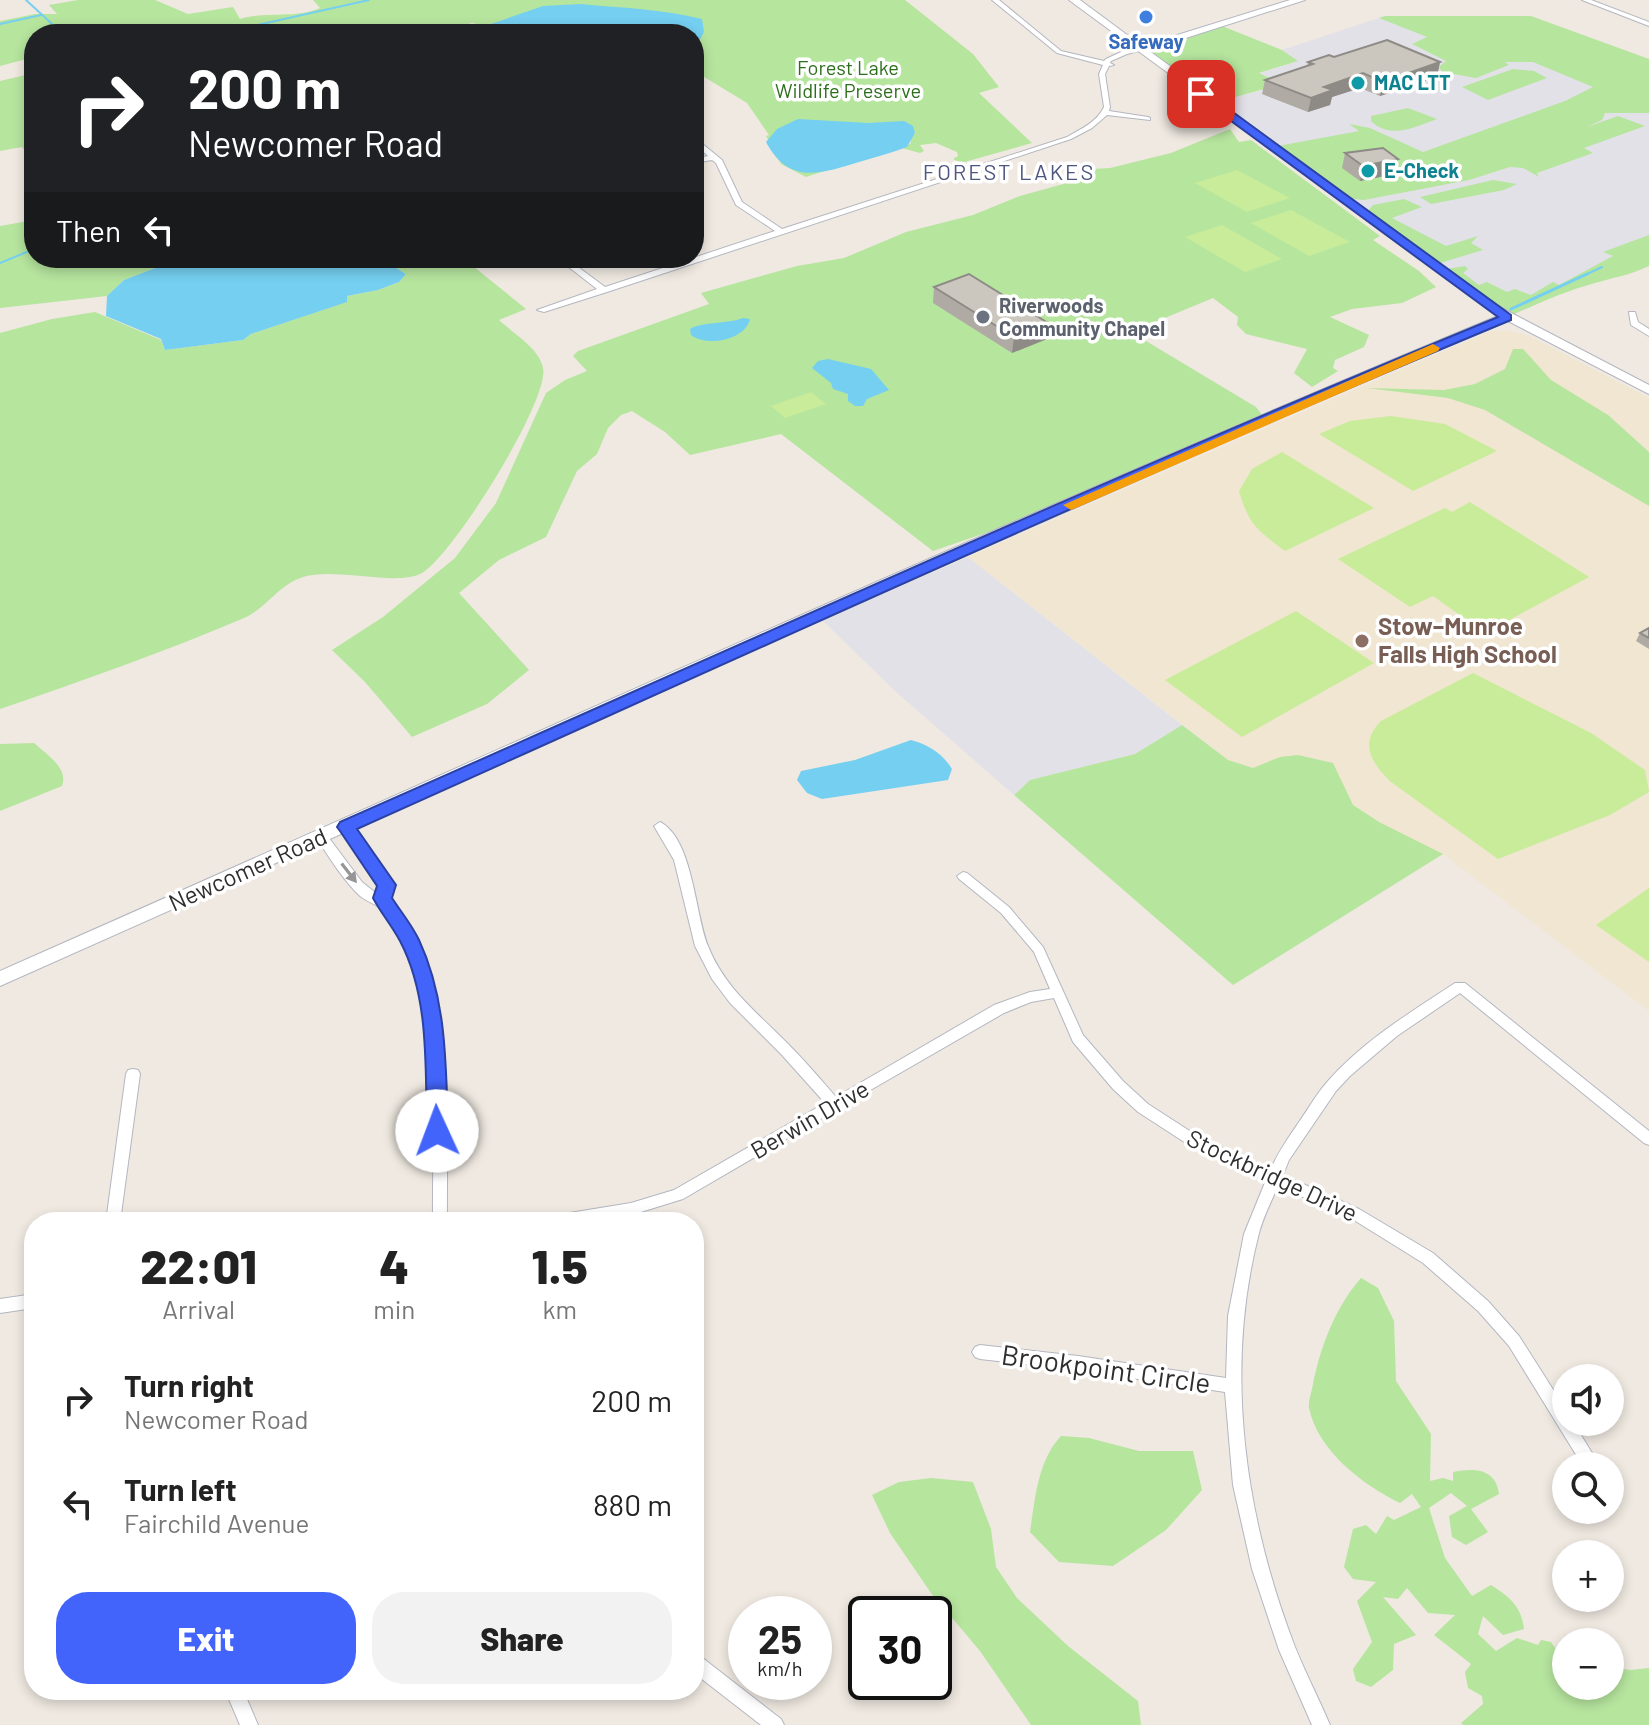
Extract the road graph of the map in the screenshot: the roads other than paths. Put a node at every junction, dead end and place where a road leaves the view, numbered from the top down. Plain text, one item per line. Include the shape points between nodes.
1 (995, 0) edge
2 (1074, 0) edge
3 (1300, 0) edge
4 (1585, 0) edge
5 (1649, 24) edge
6 (1141, 49) junction
7 (1106, 66) junction
8 (1105, 113) junction
9 (1148, 119) dead end
10 (704, 148) edge
11 (714, 157) junction
12 (704, 159) edge
13 (781, 232) junction
14 (704, 257) edge
15 (574, 268) edge
16 (671, 268) edge
17 (604, 290) junction
18 (541, 310) dead end
19 (1632, 314) dead end
20 (1507, 317) junction
21 (1649, 333) edge
22 (1649, 390) edge
23 (660, 826) dead end
24 (346, 827) junction
25 (322, 837) junction
26 (963, 876) dead end
27 (382, 898) junction
28 (0, 979) edge
29 (1058, 992) junction
30 (133, 1074) dead end
31 (835, 1106) junction
32 (1649, 1139) edge
33 (1273, 1178) junction
34 (114, 1212) edge
35 (440, 1212) edge
36 (613, 1212) edge
37 (24, 1302) edge
38 (0, 1306) edge
39 (980, 1352) dead end
40 (1232, 1386) junction
41 (1583, 1452) edge
42 (704, 1670) edge
43 (238, 1700) edge
44 (249, 1725) edge
45 (775, 1725) edge
46 (1321, 1725) edge

1 - 7 street via 1059,52
2 - 6 street
3 - 6 street
4 - 5 street
6 - 7 street
6 - 20 street
7 - 8 street
8 - 9 street
8 - 13 street via 1069,138
10 - 11 street
11 - 12 street
11 - 13 street via 737,200
13 - 14 street
15 - 17 street
16 - 17 street
17 - 18 street
19 - 21 street via 1634,323
20 - 22 street
20 - 24 street, Newcomer Road via 941,561
23 - 31 street via 687,873 696,929 723,986
24 - 25 street, Newcomer Road
24 - 27 street via 386,885
25 -> 27 street via 365,894
25 - 28 street, Newcomer Road
26 - 29 street, Stockbridge Drive via 1022,928
27 - 35 street via 416,954 432,1010
29 - 31 street, Berwin Drive via 999,1009
29 - 33 street, Stockbridge Drive via 1091,1056 1143,1108 1197,1143
30 - 34 street
31 - 36 street, Berwin Drive via 678,1195
32 - 33 street via 1460,986 1382,1038 1350,1067 1295,1135
33 - 40 street via 1243,1270
33 - 41 street, Stockbridge Drive via 1391,1233 1457,1281 1514,1341
37 - 38 street
39 - 40 street, Brookpoint Circle
40 - 46 street via 1249,1522 1265,1584
42 - 45 street
43 - 44 street

